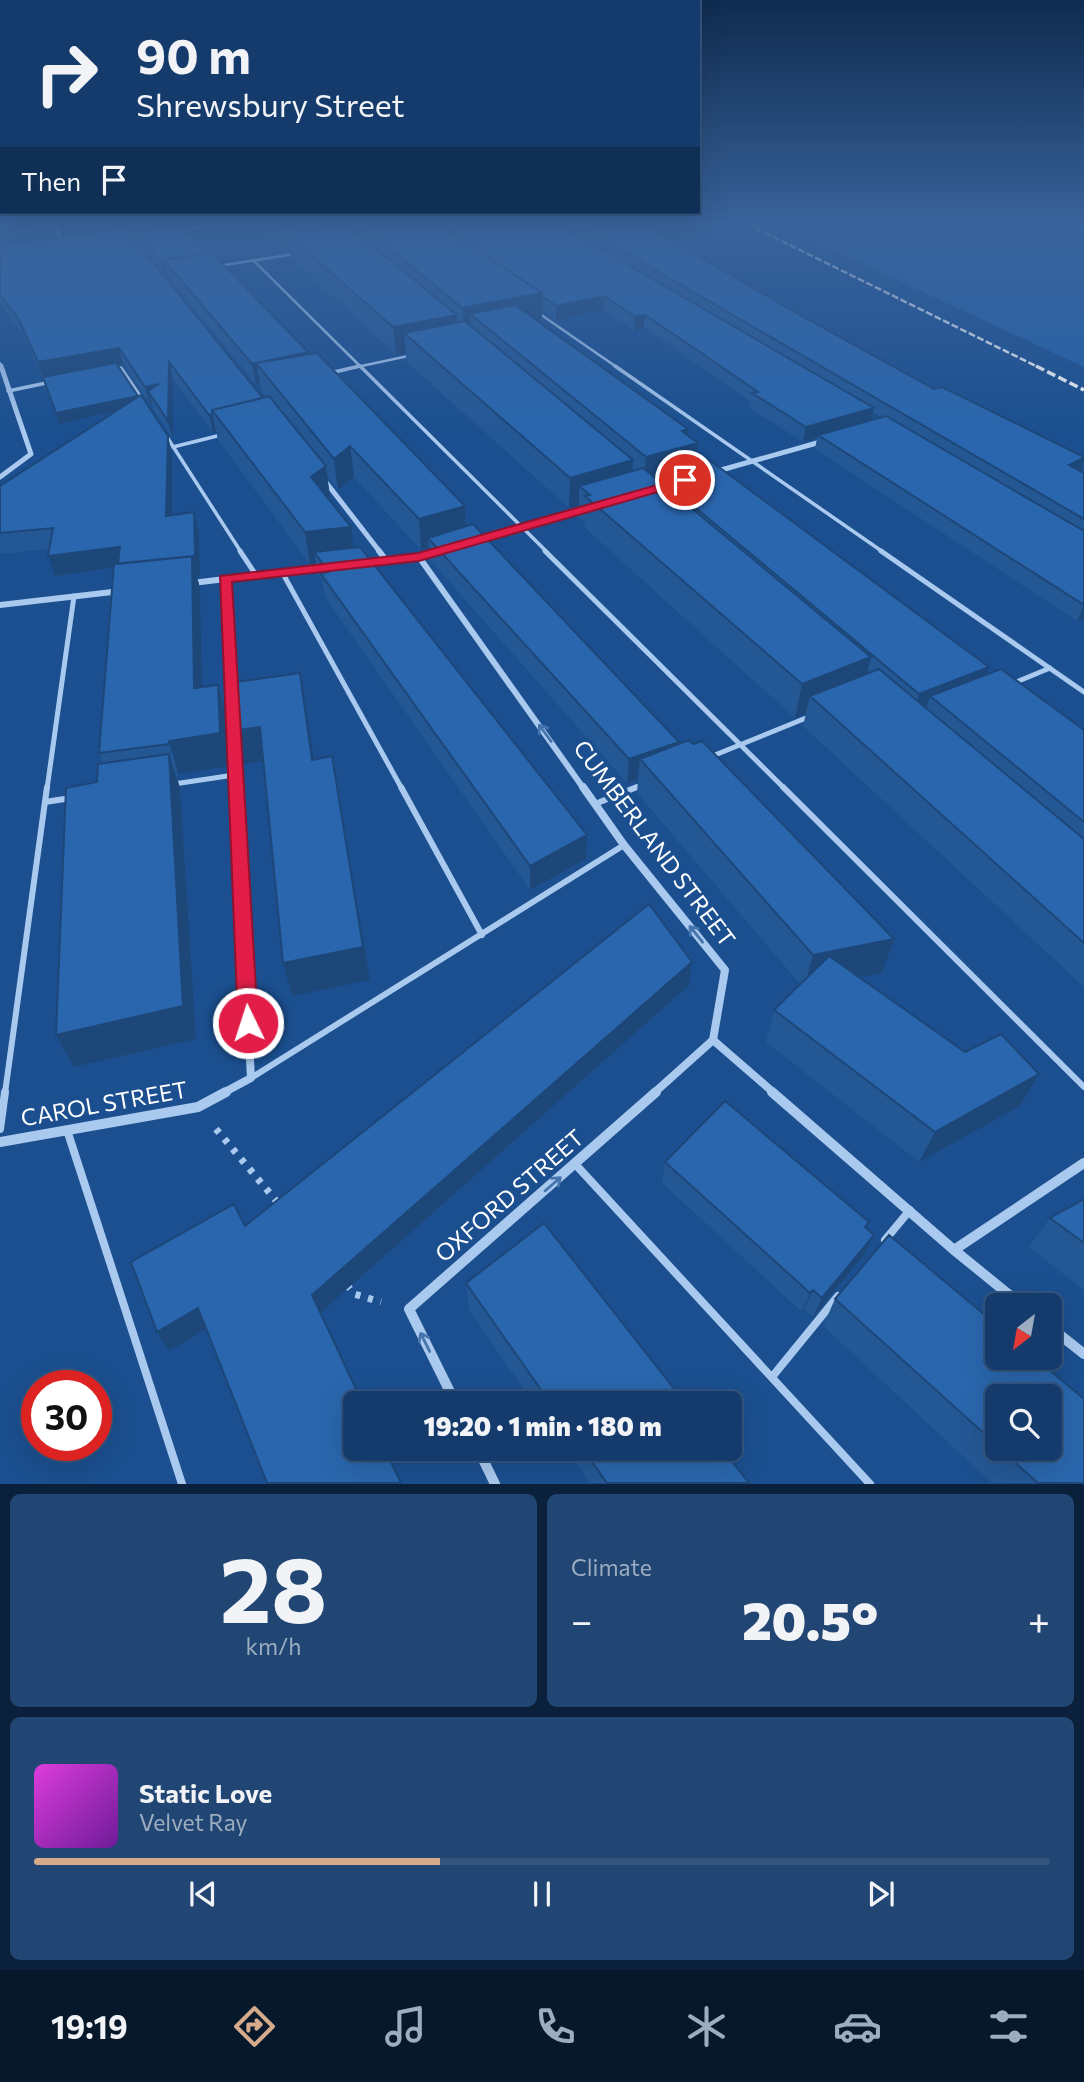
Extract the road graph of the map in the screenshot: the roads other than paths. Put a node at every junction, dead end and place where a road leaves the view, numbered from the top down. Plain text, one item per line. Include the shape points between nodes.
1 (287, 293) edge
2 (528, 305) edge
3 (551, 321) junction
4 (538, 324) edge
5 (414, 355) edge
6 (0, 364) edge
7 (360, 366) junction
8 (108, 371) edge
9 (320, 375) edge
10 (58, 381) edge
11 (8, 391) junction
12 (143, 402) edge
13 (158, 424) edge
14 (226, 433) edge
15 (832, 439) edge
16 (173, 447) junction
17 (752, 462) junction
18 (320, 474) edge
19 (703, 476) edge
20 (0, 477) edge
21 (588, 508) edge
22 (522, 526) junction
23 (470, 542) edge
24 (444, 549) edge
25 (419, 557) junction
26 (386, 561) junction
27 (360, 564) edge
28 (334, 566) edge
29 (282, 572) junction
30 (256, 575) junction
31 (225, 579) junction
32 (184, 584) edge
33 (129, 590) edge
34 (74, 596) junction
35 (0, 605) edge
36 (1050, 668) junction
37 (1012, 683) edge
38 (1084, 692) edge
39 (813, 716) edge
40 (742, 744) junction
41 (705, 759) edge
42 (234, 775) junction
43 (656, 779) edge
44 (166, 785) edge
45 (86, 796) edge
46 (45, 802) junction
47 (596, 804) junction
48 (624, 845) junction
49 (482, 935) junction
50 (713, 1040) junction
51 (251, 1078) junction
52 (1084, 1087) edge
53 (0, 1129) edge
54 (67, 1129) junction
55 (0, 1142) edge
56 (1084, 1163) edge
57 (576, 1165) junction
58 (910, 1210) junction
59 (954, 1250) junction
60 (875, 1252) edge
61 (841, 1293) edge
62 (1007, 1293) edge
63 (1062, 1337) edge
64 (1084, 1354) edge
65 (772, 1377) junction
66 (450, 1391) edge
67 (484, 1461) edge
68 (182, 1483) edge
69 (495, 1483) edge
70 (870, 1483) edge

1 - 7 lane
2 - 3 lane
3 - 4 lane
3 - 17 lane
5 - 7 lane
6 - 11 street
7 - 9 lane
7 - 22 lane
8 - 12 lane via 121,368
10 - 11 lane
11 - 20 street via 31,454
13 - 16 lane
14 - 16 lane
15 - 17 street
16 - 30 lane
17 - 19 street
17 - 36 lane
18 - 26 street
21 - 22 street
22 - 23 street
22 - 40 lane
24 - 25 street
25 - 26 street
47 -> 25 street, CUMBERLAND STREET
26 - 27 street
28 - 29 street
29 - 30 street
29 - 49 lane
30 - 31 street
31 - 32 street
31 - 42 street
33 - 34 street
34 - 35 street
34 - 46 lane
36 - 37 lane
36 - 38 lane
39 - 40 lane
40 - 41 lane
40 - 52 lane
42 - 44 lane
42 - 51 street
43 - 47 lane
45 - 46 lane
46 - 53 lane
47 - 48 street, CUMBERLAND STREET
48 - 49 lane
50 -> 48 street, CUMBERLAND STREET via 725,970
49 - 51 lane
50 - 57 street, OXFORD STREET
50 - 58 street
51 - 54 street, CAROL STREET via 198,1107
54 - 55 street, CAROL STREET
54 - 68 lane
56 - 59 street
57 - 65 lane
66 -> 57 street, OXFORD STREET via 409,1309
58 - 59 street
58 - 60 lane
59 - 62 street
61 - 65 lane
63 - 64 street
65 - 70 lane
67 - 69 street

